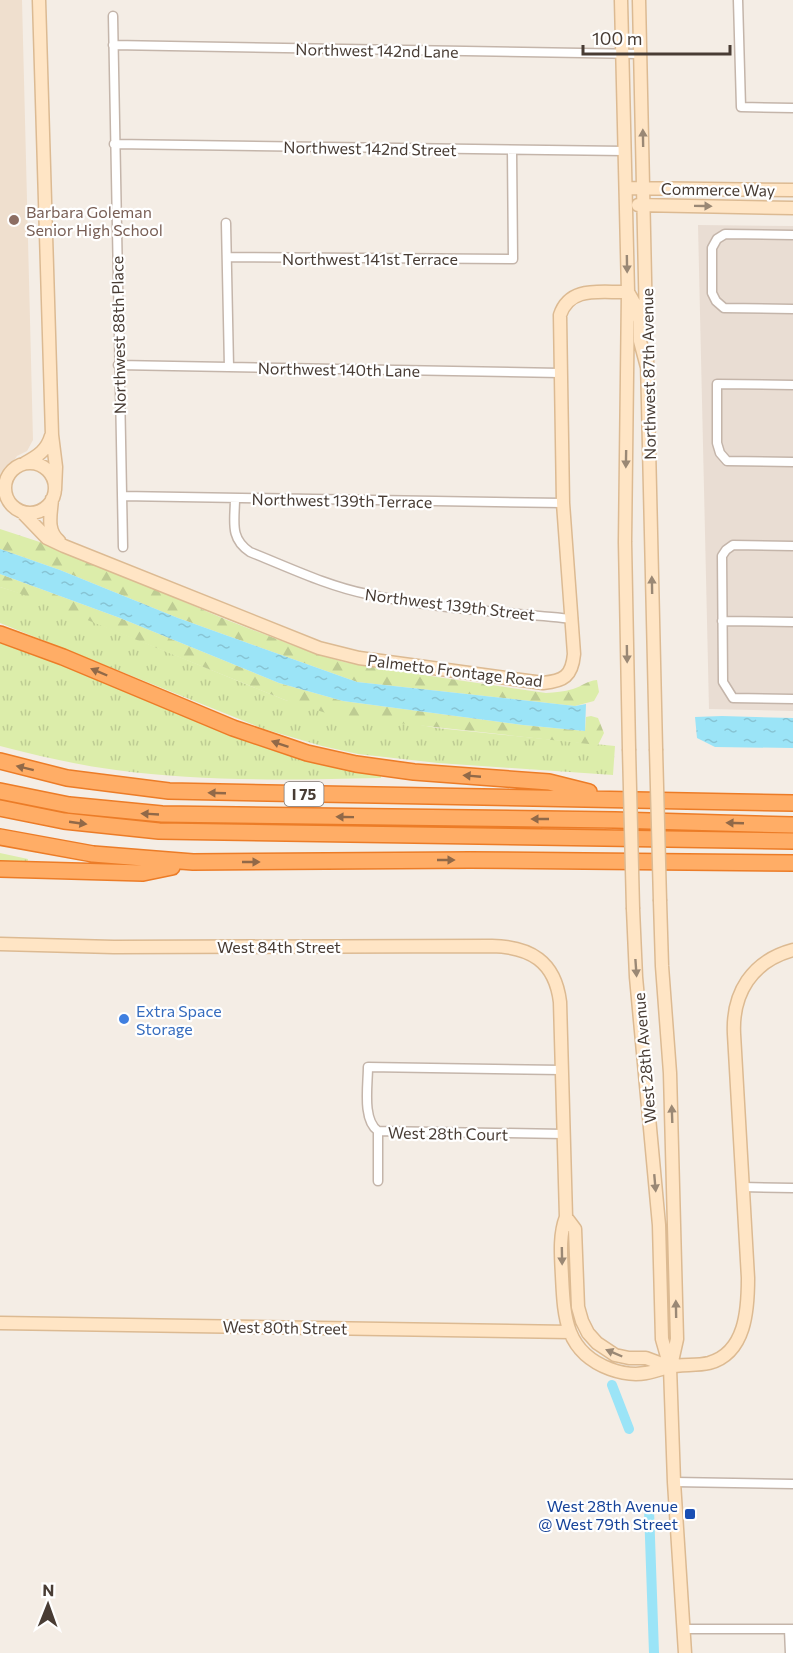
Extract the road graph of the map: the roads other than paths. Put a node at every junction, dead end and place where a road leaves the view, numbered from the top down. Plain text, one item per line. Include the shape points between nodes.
1 (39, 0) edge
2 (621, 0) edge
3 (639, 0) edge
4 (738, 0) edge
5 (112, 16) dead end
6 (113, 45) junction
7 (623, 53) junction
8 (641, 54) junction
9 (793, 108) edge
10 (114, 144) junction
11 (512, 150) junction
12 (625, 151) junction
13 (626, 188) junction
14 (644, 188) junction
15 (793, 190) edge
16 (626, 205) junction
17 (644, 206) junction
18 (793, 208) edge
19 (226, 223) dead end
20 (793, 235) edge
21 (228, 257) junction
22 (628, 292) junction
23 (793, 309) edge
24 (118, 366) junction
25 (647, 367) junction
26 (229, 368) junction
27 (561, 373) junction
28 (793, 385) edge
29 (52, 435) junction
30 (793, 462) edge
31 (24, 464) junction
32 (53, 494) junction
33 (122, 496) junction
34 (235, 498) junction
35 (563, 503) junction
36 (22, 512) junction
37 (64, 546) junction
38 (793, 546) edge
39 (123, 547) dead end
40 (573, 619) junction
41 (722, 621) junction
42 (793, 622) edge
43 (0, 633) edge
44 (793, 699) edge
45 (629, 749) joint
46 (656, 749) joint
47 (0, 761) edge
48 (0, 791) edge
49 (612, 798) junction
50 (793, 803) edge
51 (0, 807) edge
52 (793, 825) edge
53 (0, 837) edge
54 (793, 841) edge
55 (193, 862) junction
56 (793, 862) edge
57 (0, 869) edge
58 (0, 944) edge
59 (793, 950) edge
60 (562, 1070) junction
61 (378, 1131) junction
62 (564, 1134) junction
63 (378, 1180) dead end
64 (742, 1187) junction
65 (793, 1188) edge
66 (566, 1217) junction
67 (0, 1323) edge
68 (570, 1332) junction
69 (670, 1367) junction
70 (674, 1482) junction
71 (793, 1484) edge
72 (685, 1629) junction
73 (791, 1629) edge
74 (685, 1653) edge
75 (790, 1653) edge

1 - 29 street
2 - 7 street, Northwest 87th Avenue
3 - 8 street, Northwest 87th Avenue
4 - 9 street via 741,107
5 - 6 street, Northwest 88th Place
6 - 7 street, Northwest 142nd Lane
6 - 10 street, Northwest 88th Place
7 - 8 street, Northwest 142nd Lane
7 - 12 street, Northwest 87th Avenue
14 -> 8 street, Northwest 87th Avenue
10 - 11 street, Northwest 142nd Street
10 - 24 street, Northwest 88th Place
11 - 12 street, Northwest 142nd Street
11 - 21 street, Northwest 141st Terrace via 513,259
12 - 13 street, Northwest 87th Avenue
13 - 14 street, Commerce Way
13 - 16 street, Northwest 87th Avenue
14 - 15 street, Commerce Way
14 - 17 street, Northwest 87th Avenue
16 - 17 street, Commerce Way
16 -> 22 street, Northwest 87th Avenue
17 -> 18 street, Commerce Way
17 - 25 street, Northwest 87th Avenue
19 - 21 street
20 - 23 street via 724,234 712,248 712,293 724,308
21 - 26 street
22 - 25 street via 637,309
22 - 27 street, Palmetto Frontage Road via 581,293 564,304 560,315
22 -> 45 street, Northwest 87th Avenue via 625,542
24 - 26 street, Northwest 140th Lane
24 - 33 street, Northwest 88th Place
46 -> 25 street, Northwest 87th Avenue
26 - 27 street, Northwest 140th Lane
27 - 35 street, Palmetto Frontage Road
28 - 30 street via 717,384 720,453 727,460
29 - 31 street via 40,455
29 - 32 street via 56,467
31 - 32 street via 39,465 51,475
31 - 36 street via 11,471 5,492 10,504
32 - 36 street via 43,509
32 - 37 street via 50,527
33 - 34 street, Northwest 139th Terrace
33 - 39 street, Northwest 88th Place
34 - 35 street, Northwest 139th Terrace
34 - 40 street, Northwest 139th Street via 235,531 242,546 332,584 406,601
35 - 40 street, Palmetto Frontage Road
36 - 37 street, Palmetto Frontage Road via 47,538
37 - 40 street, Palmetto Frontage Road via 319,648 371,660 556,682 573,667
38 - 41 street via 733,545 726,550 722,556
41 - 42 street
41 - 44 street via 723,682 733,698
49 -> 43 highway via 555,783 414,772 307,753 233,728
45 -> 69 street, West 28th Avenue, bridge via 636,977 659,1225 662,1339
69 -> 46 street, West 28th Avenue, bridge via 677,1339
49 -> 47 highway, I 75 via 169,791 68,778
52 -> 48 highway via 162,814 69,805
49 - 50 highway, I 75
51 -> 54 highway via 64,821 170,831
53 - 55 highway via 93,854
55 -> 56 highway
55 - 57 highway via 143,873
58 - 60 street, West 84th Street via 519,948 550,970 559,994
59 - 64 street via 764,963 745,984 736,1003
60 - 61 street, West 28th Court via 368,1067 368,1119
60 - 62 street
61 - 62 street, West 28th Court
61 - 63 street
62 - 66 street
64 - 65 street
64 - 69 street via 748,1288 743,1329 715,1361
66 -> 68 street via 561,1229 563,1306
69 -> 66 street via 646,1358 615,1354 588,1333 578,1307 575,1229
67 - 68 street, West 80th Street
68 - 69 street via 587,1357 614,1370 645,1374
69 - 70 street, West 28th Avenue
70 - 71 street
70 - 72 street, West 28th Avenue
72 - 73 street
72 - 74 street, West 28th Avenue
73 - 75 street

